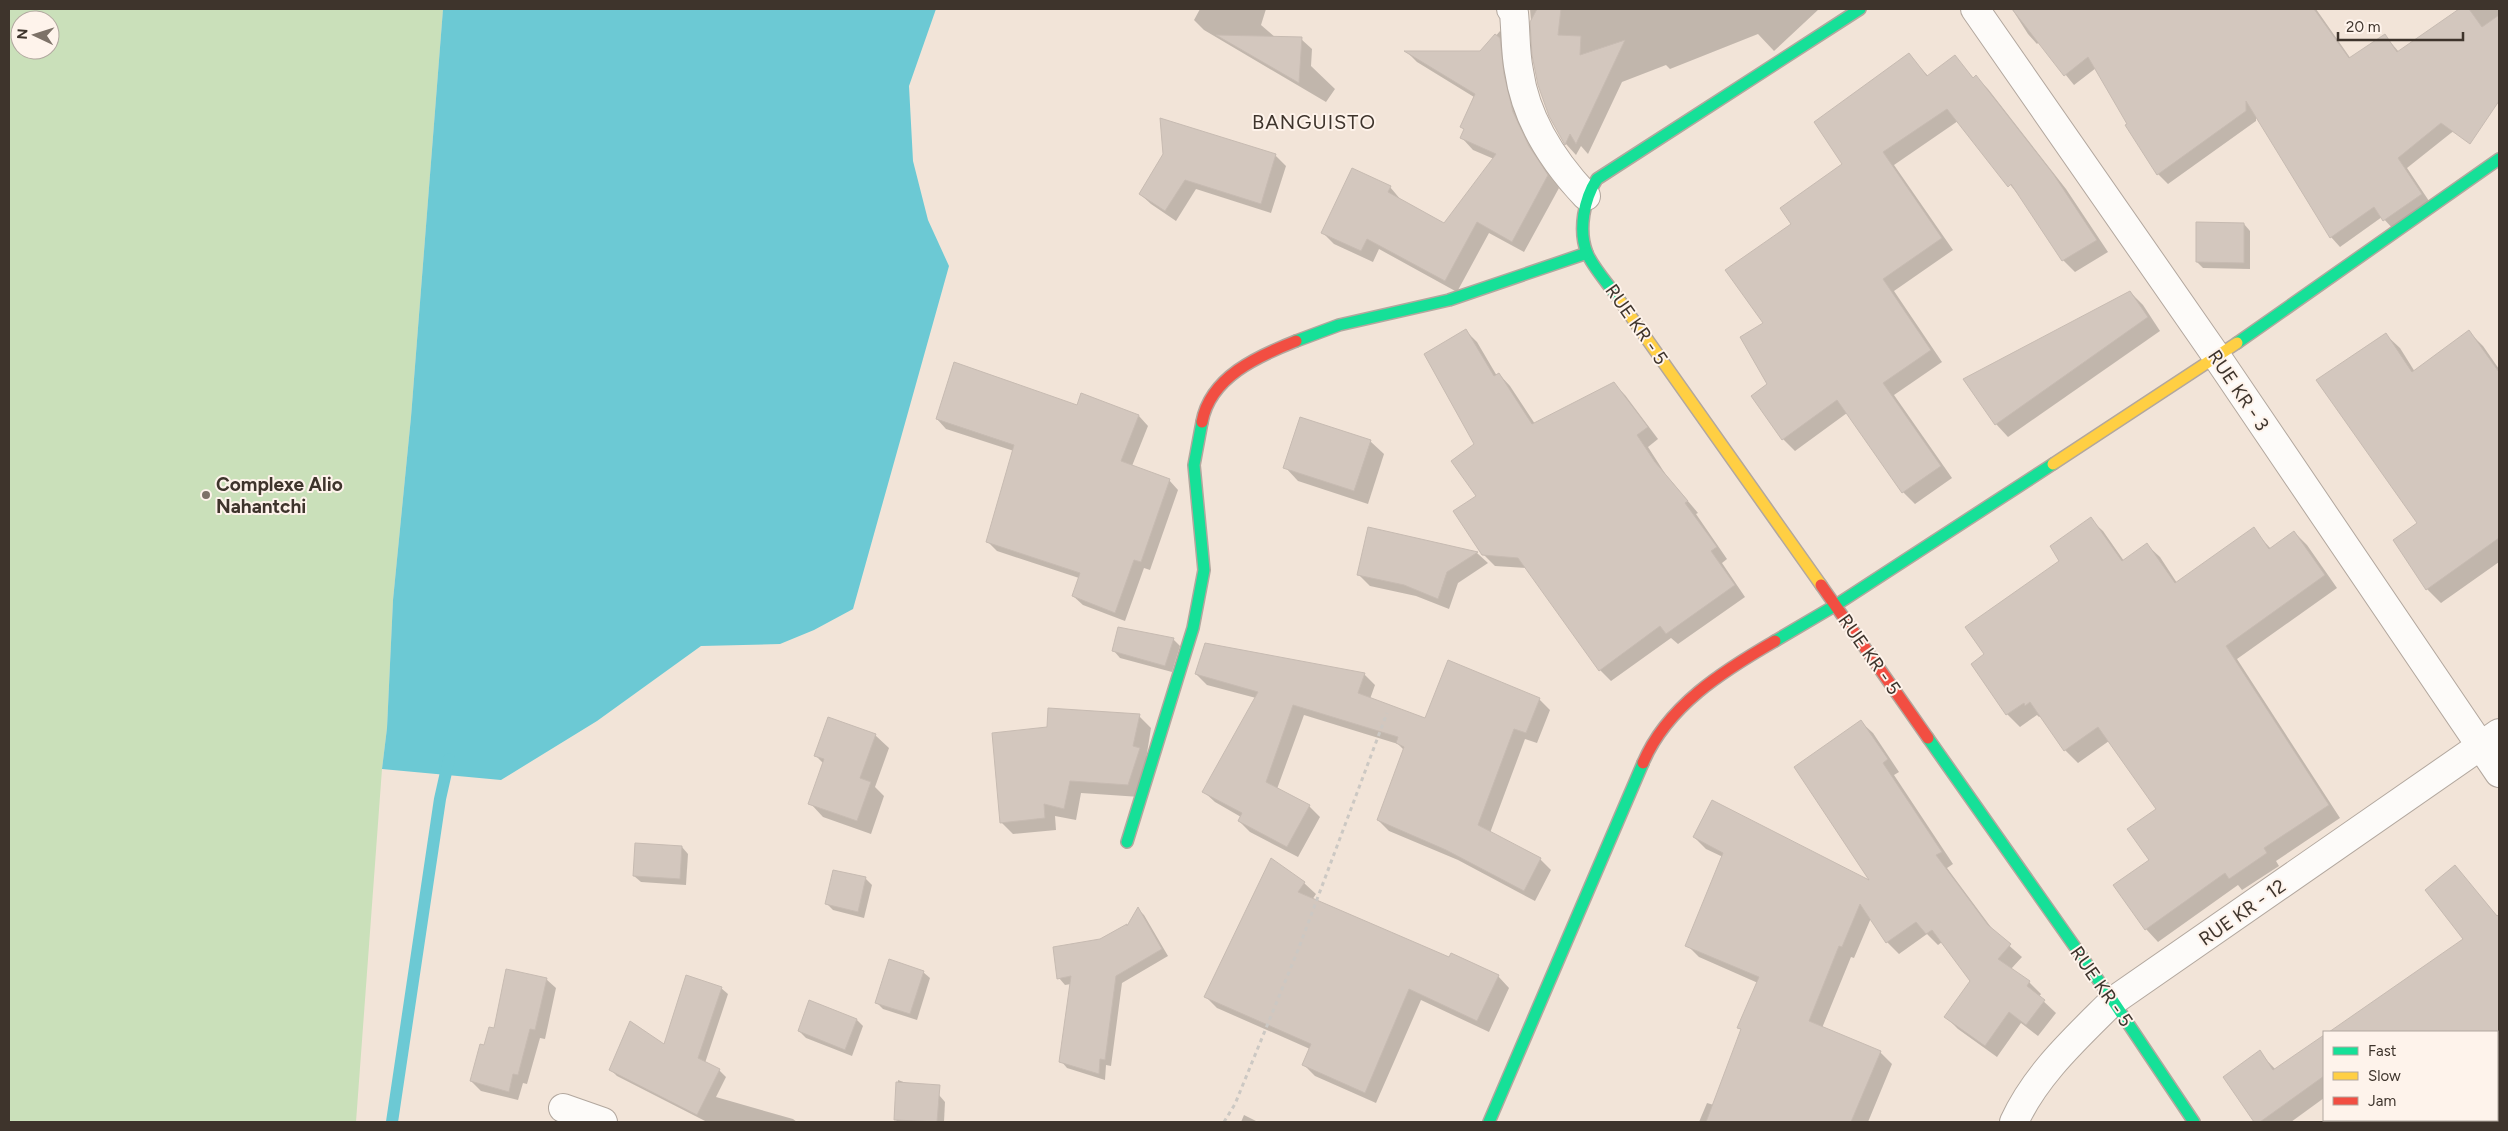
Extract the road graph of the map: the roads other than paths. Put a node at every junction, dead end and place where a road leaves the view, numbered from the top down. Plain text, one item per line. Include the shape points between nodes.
1 (1511, 9) edge
2 (1860, 9) edge
3 (1975, 9) edge
4 (2499, 159) edge
5 (1591, 187) junction
6 (1587, 253) junction
7 (2217, 357) junction
8 (1836, 605) junction
9 (2490, 740) edge
10 (2499, 773) edge
11 (1127, 842) dead end
12 (2113, 1001) junction
13 (563, 1108) dead end
14 (603, 1122) edge
15 (1489, 1122) edge
16 (2014, 1122) edge
17 (2194, 1122) edge

1 - 5 street via 1514,13 1518,72 1532,122 1563,172
2 - 5 street
3 - 7 street, RUE KR - 3
4 - 7 street
5 - 6 street, RUE KR - 5 via 1582,216
6 - 8 street, RUE KR - 5
6 - 11 street via 1449,300 1339,325 1263,354 1236,369 1218,389 1203,414 1194,465 1204,570 1193,628
7 - 8 street
7 - 9 street, RUE KR - 3
8 - 12 street, RUE KR - 5
8 - 15 street via 1730,667 1686,703 1650,746
9 - 10 street, RUE KR - 3
9 - 12 street, RUE KR - 12
12 - 16 street, RUE KR - 12 via 2059,1054
12 - 17 street, RUE KR - 5
13 - 14 street

